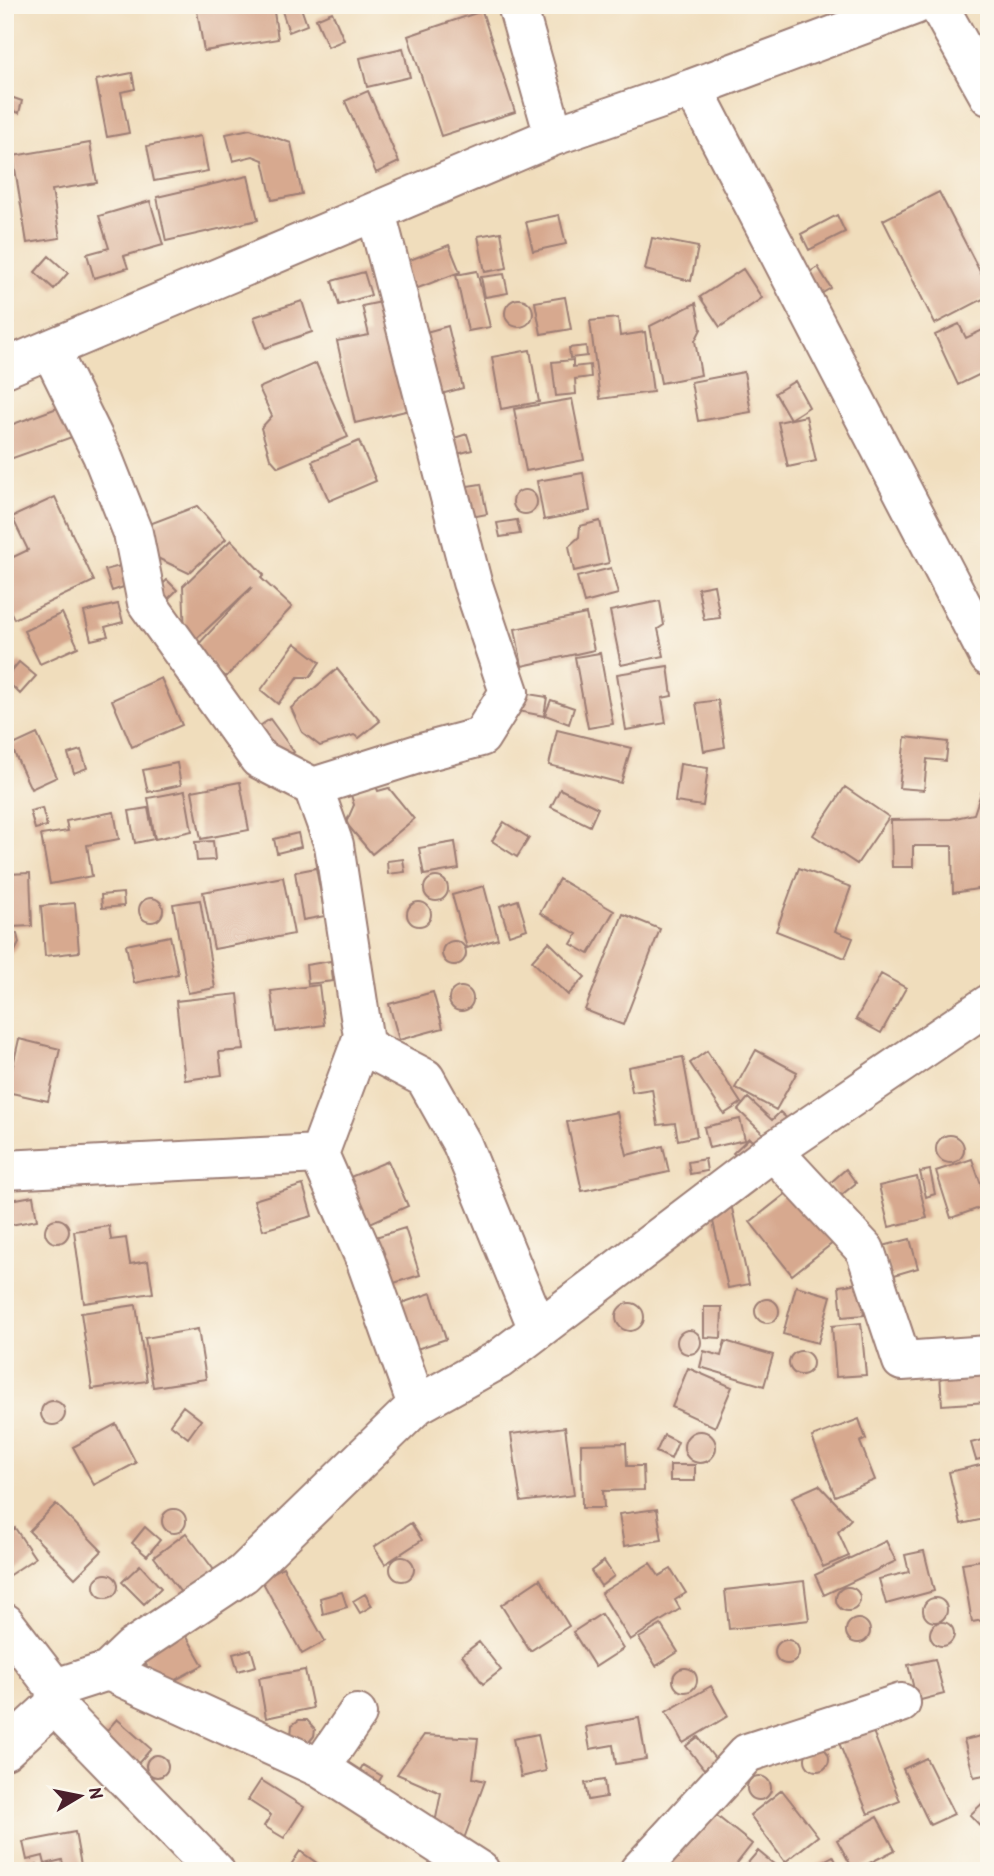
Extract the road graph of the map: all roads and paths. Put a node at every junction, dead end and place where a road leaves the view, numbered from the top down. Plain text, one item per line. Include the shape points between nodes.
1 (517, 5) edge
2 (915, 5) edge
3 (938, 5) edge
4 (692, 88) junction
5 (989, 96) edge
6 (554, 136) junction
7 (376, 212) junction
8 (50, 349) junction
9 (5, 368) edge
10 (989, 657) edge
11 (313, 787) junction
12 (989, 1004) edge
13 (360, 1044) junction
14 (773, 1151) junction
15 (320, 1154) junction
16 (5, 1170) edge
17 (538, 1329) junction
18 (989, 1355) edge
19 (417, 1405) junction
20 (5, 1623) edge
21 (108, 1671) junction
22 (55, 1697) junction
23 (901, 1703) dead end
24 (357, 1714) dead end
25 (5, 1750) edge
26 (320, 1768) junction
27 (215, 1871) edge
28 (480, 1871) edge
29 (639, 1871) edge

1 - 6 street
2 - 4 street
3 - 5 street
4 - 6 street
4 - 10 street
6 - 7 street
7 - 8 street
7 - 11 street via 472,582 509,692 481,737
8 - 9 street
8 - 11 street via 102,454 134,533 147,603 259,760
11 - 13 street via 334,845 363,1036
12 - 14 street
13 - 15 street
13 - 17 street via 425,1078 462,1144
14 - 17 street
14 - 18 street via 866,1250 902,1361
15 - 16 street
15 - 19 street via 365,1259
17 - 19 street via 498,1360
19 - 21 street via 243,1574 132,1648
20 - 22 street
21 - 22 street
21 - 26 street
22 - 25 street
22 - 27 street
23 - 29 street via 747,1753
24 - 26 street
26 - 28 street

